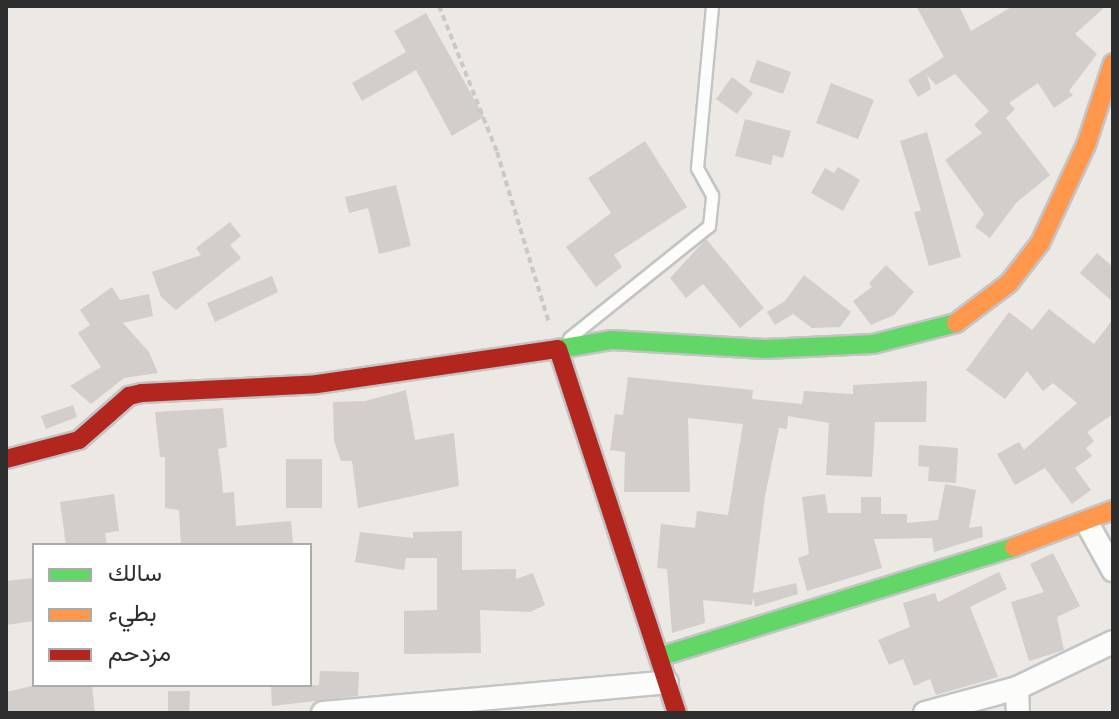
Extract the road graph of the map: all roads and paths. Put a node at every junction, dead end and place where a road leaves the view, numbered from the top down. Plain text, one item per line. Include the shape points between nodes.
1 (439, 6) edge
2 (712, 6) edge
3 (1113, 63) edge
4 (1104, 123) edge
5 (556, 349) junction
6 (6, 459) edge
7 (1113, 510) edge
8 (1087, 523) junction
9 (1113, 570) edge
10 (1113, 642) edge
11 (659, 657) junction
12 (667, 682) junction
13 (1017, 688) junction
14 (323, 713) edge
15 (677, 713) edge
16 (925, 713) edge
17 (1018, 713) edge

1 - 5 path via 497,152
2 - 5 lane via 697,168 712,195 709,226
3 - 4 main road
4 - 5 main road via 1040,243 1009,283 957,323 926,335 833,347 765,349 612,340
5 - 6 main road via 317,384 135,394 79,440
5 - 11 main road
7 - 8 main road
8 - 9 street
8 - 11 main road
10 - 13 street
11 - 12 main road
12 - 14 street
12 - 15 main road
13 - 16 street
13 - 17 street

